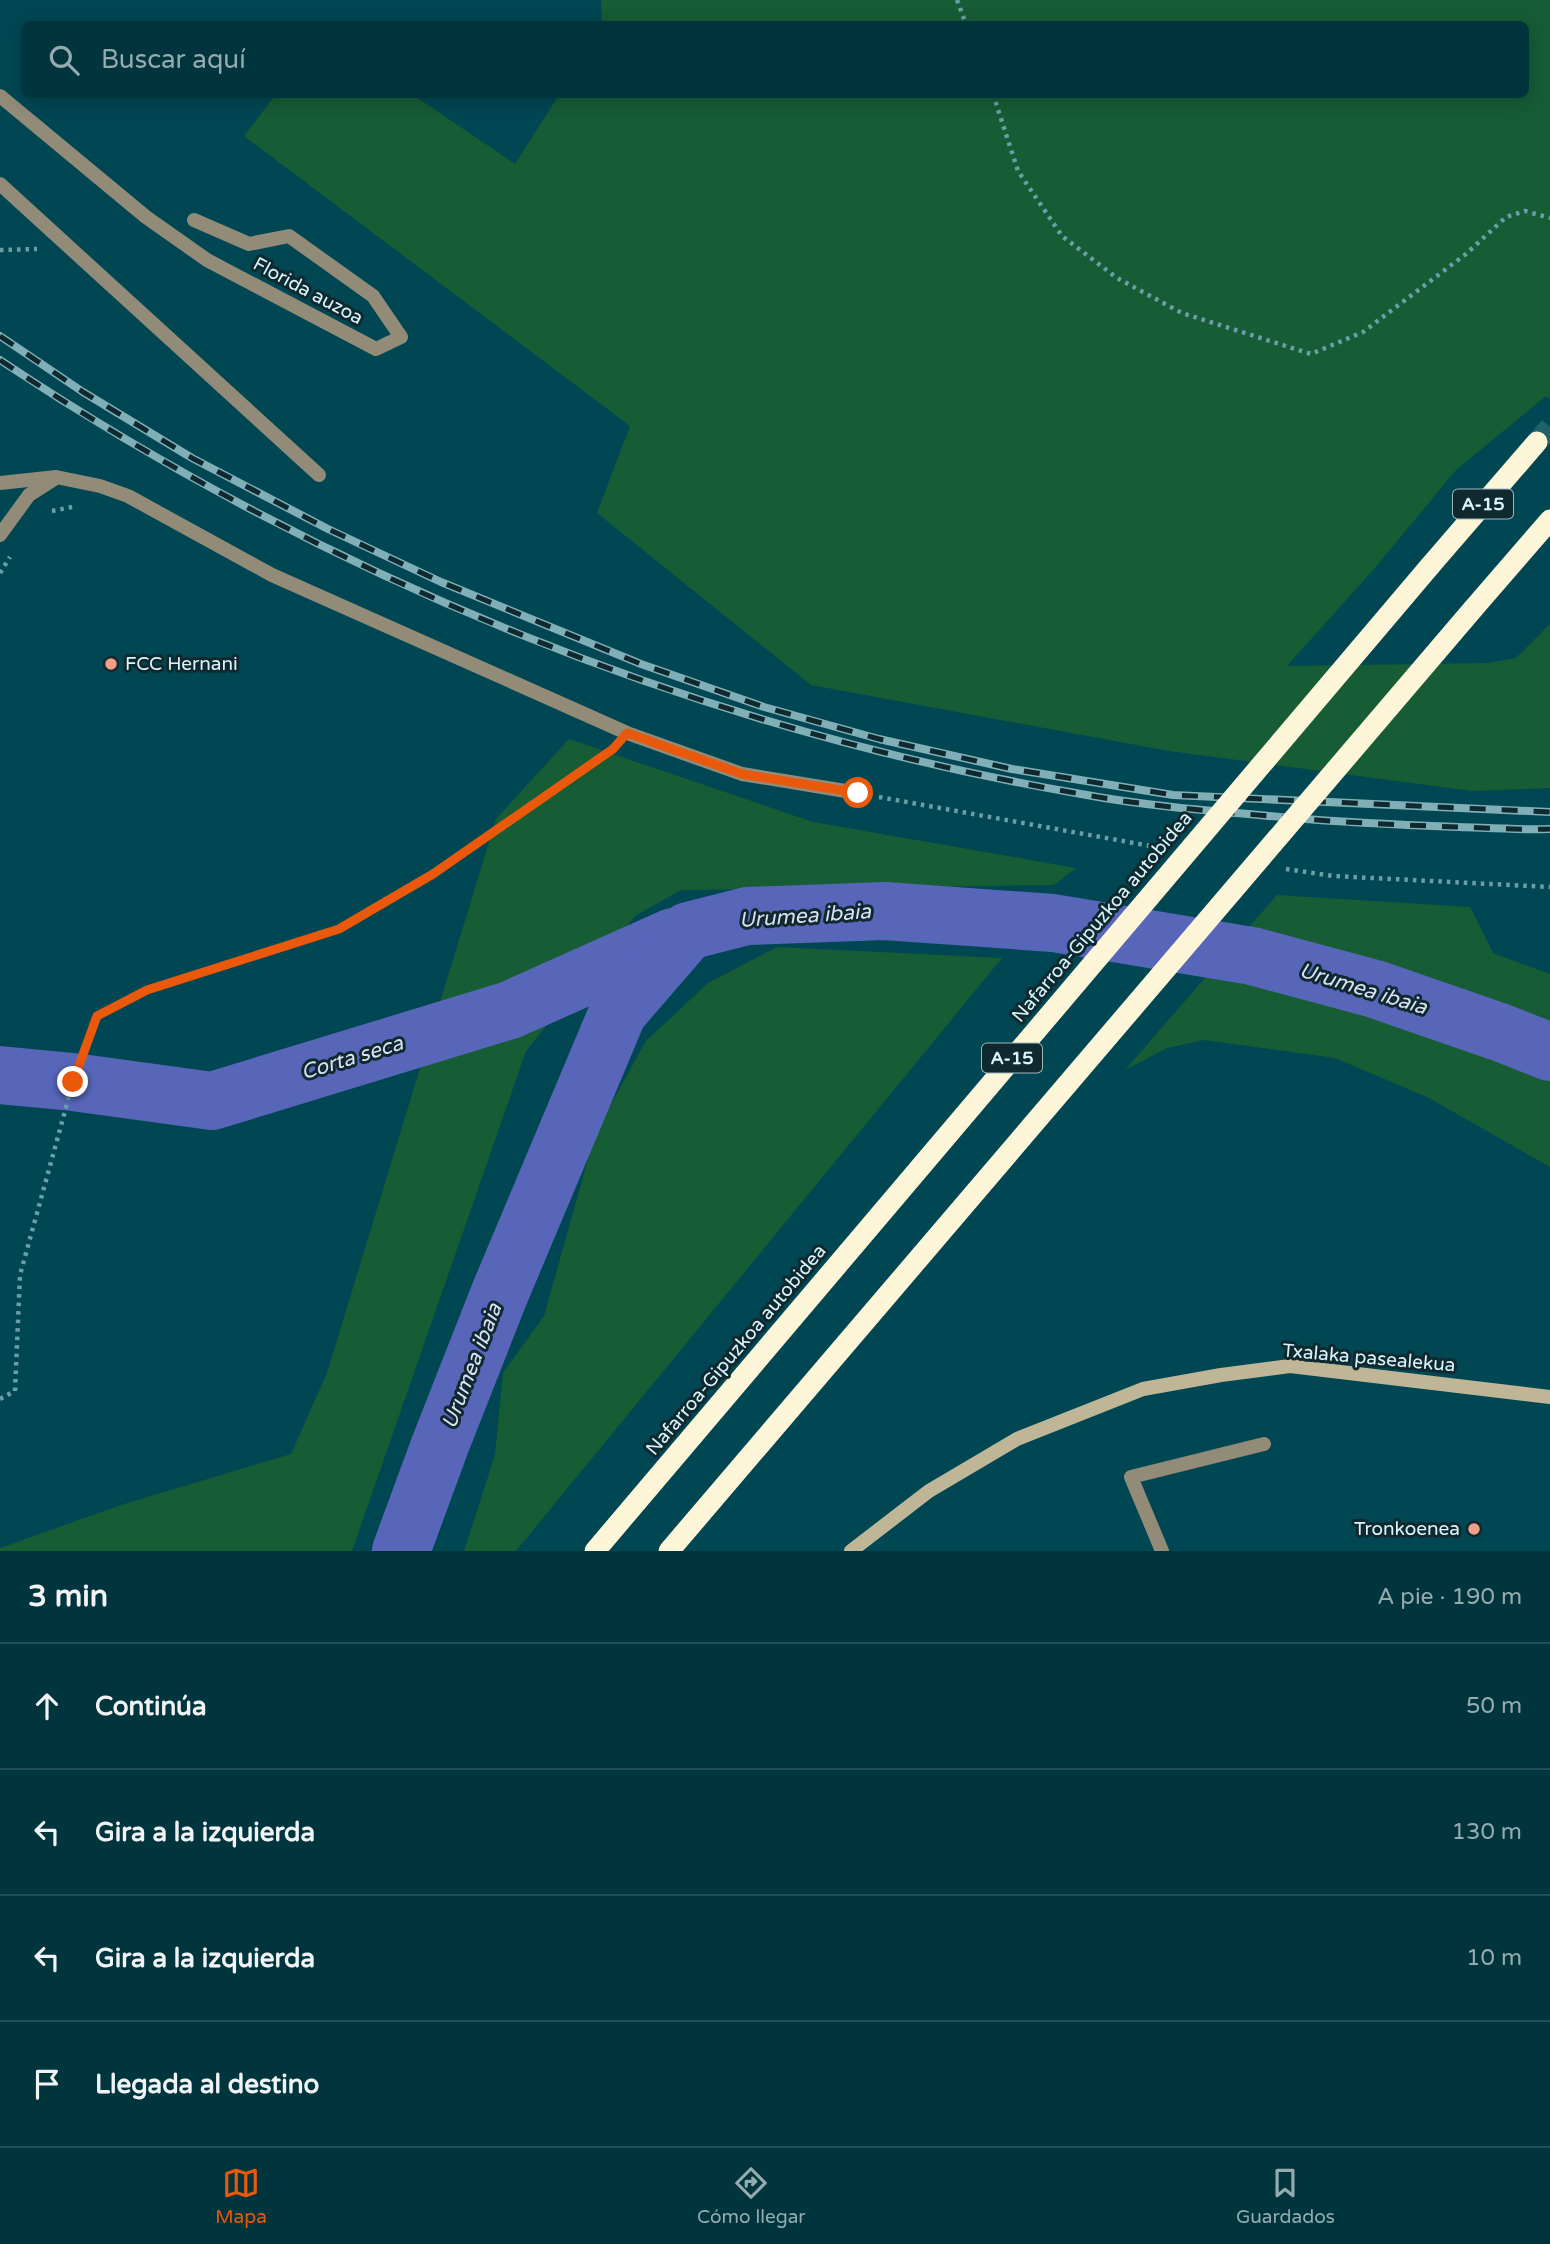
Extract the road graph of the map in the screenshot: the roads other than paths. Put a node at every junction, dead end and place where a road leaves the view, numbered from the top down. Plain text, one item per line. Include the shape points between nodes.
1 (0, 96) edge
2 (0, 184) edge
3 (194, 219) dead end
4 (1537, 442) tunnel mouth
5 (319, 475) dead end
6 (56, 477) junction
7 (0, 483) edge
8 (1550, 520) edge
9 (0, 535) edge
10 (858, 793) dead end
11 (1550, 1397) edge
12 (1264, 1444) dead end
13 (595, 1551) edge
14 (669, 1551) edge
15 (851, 1551) edge
16 (1163, 1551) edge

1 - 3 street, Florida auzoa via 146,217 207,260 376,349 401,337 373,296 289,236 249,244
2 - 5 street
4 - 13 highway, Nafarroa-Gipuzkoa autobidea / A-15, bridge
6 - 7 street
6 - 9 street via 29,495
6 - 10 street via 128,496 272,575 627,733 742,774
8 - 14 highway, A-15, bridge
11 - 15 main road, Txalaka pasealekua via 1290,1366 1143,1389 1017,1439 929,1491
12 - 16 street via 1131,1477

